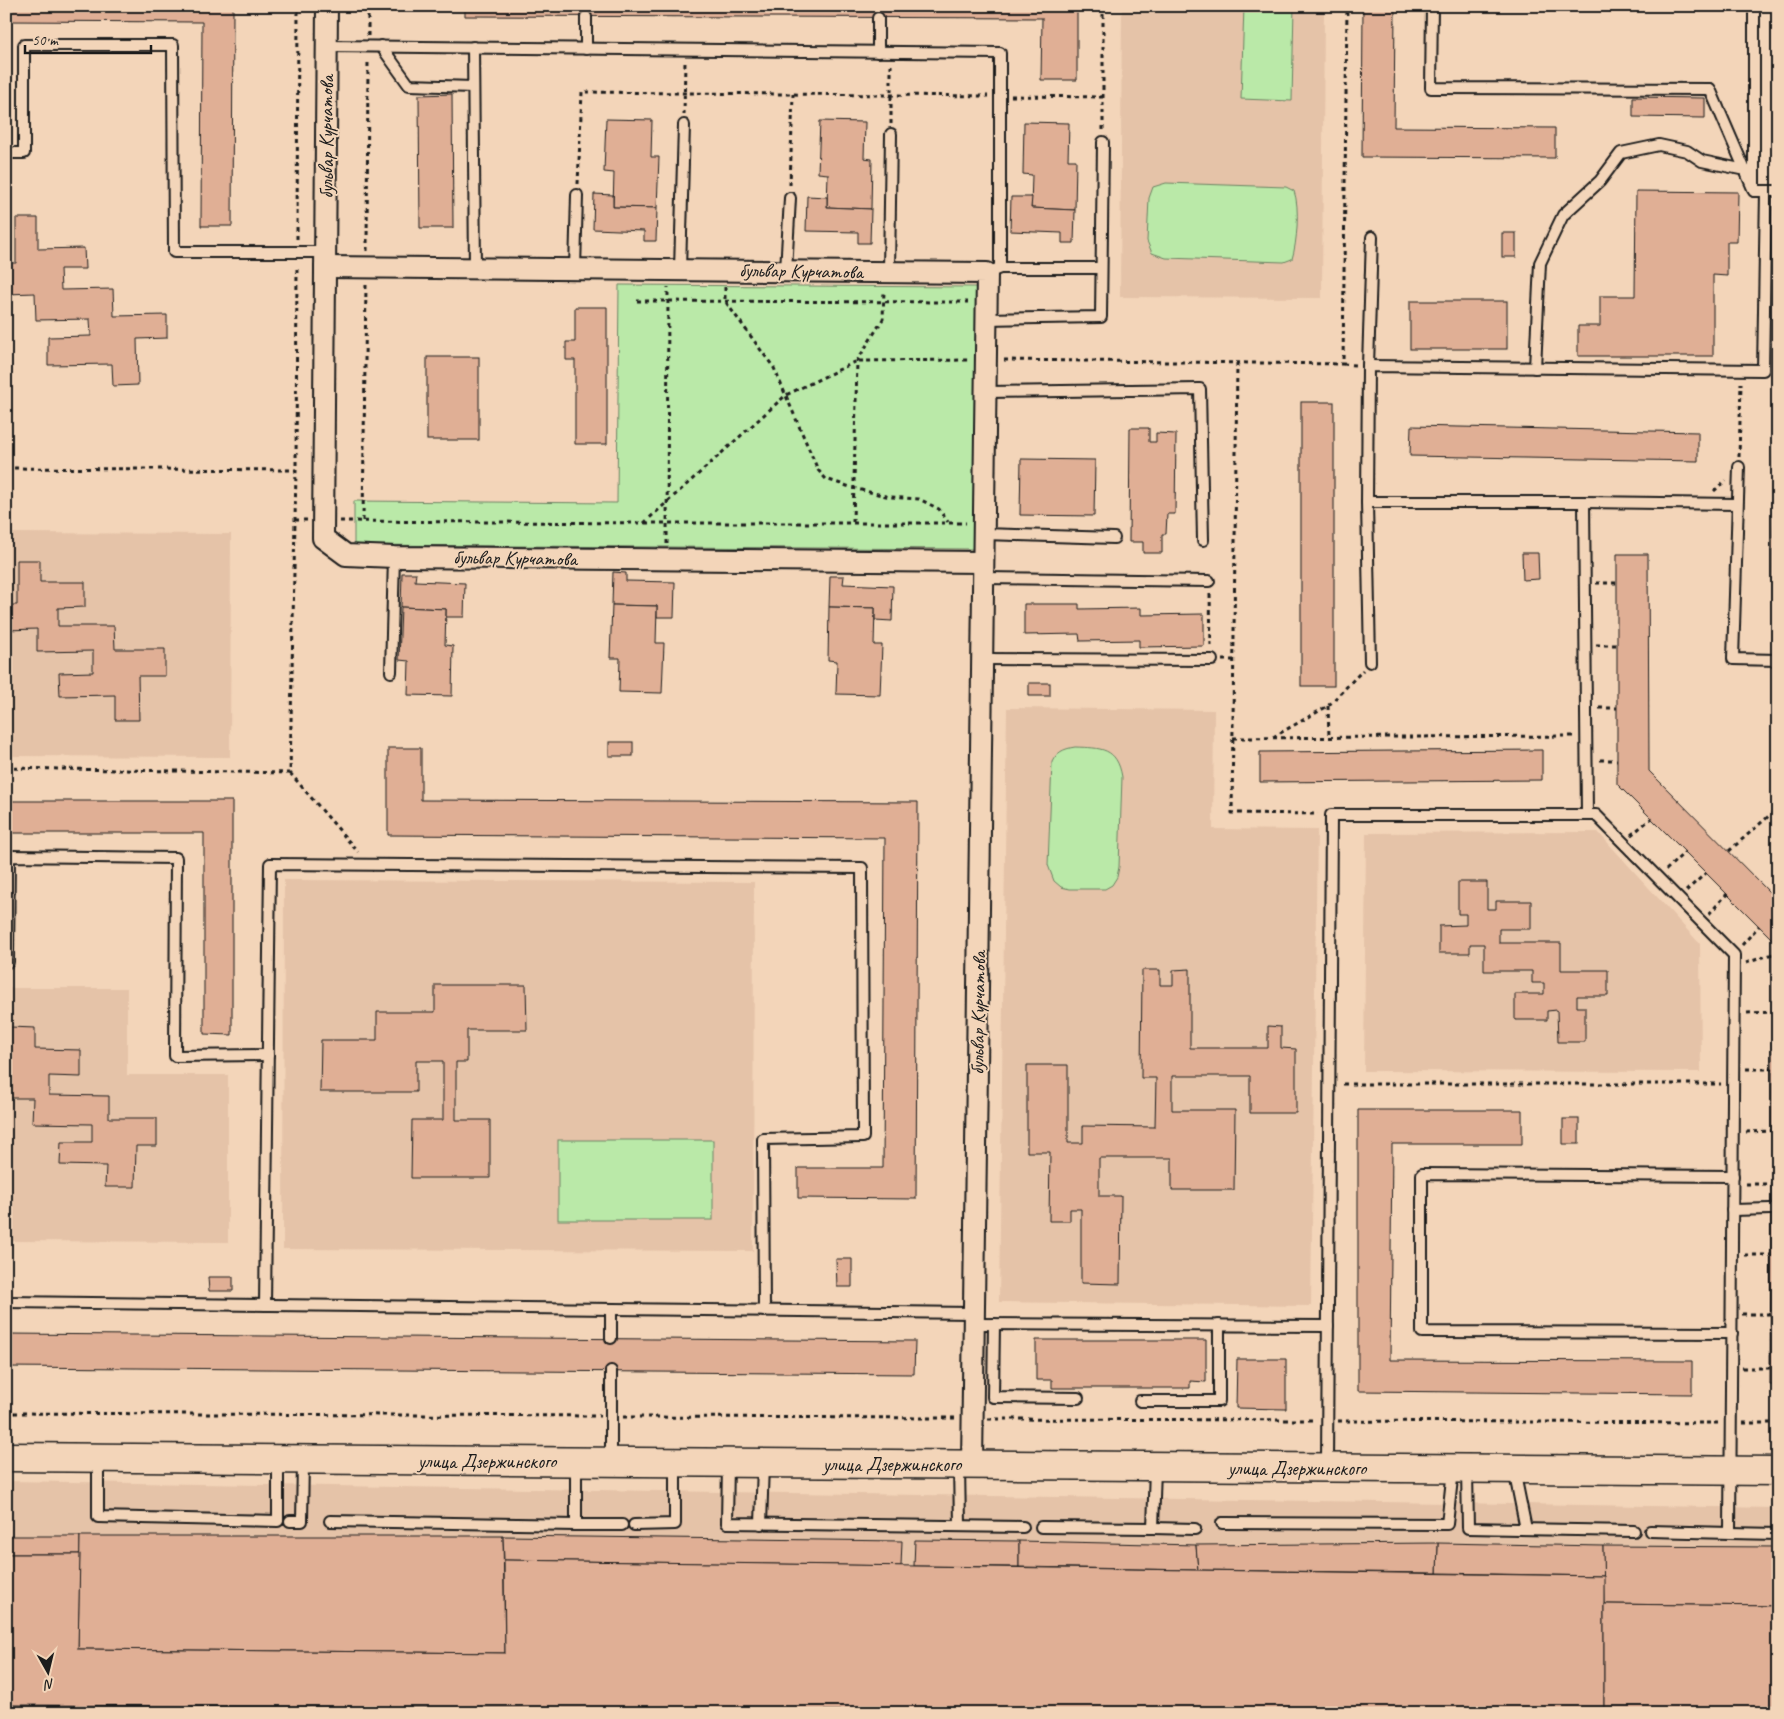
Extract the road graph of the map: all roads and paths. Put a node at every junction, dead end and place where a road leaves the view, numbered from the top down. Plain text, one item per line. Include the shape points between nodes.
1 (327, 6) edge
2 (368, 6) edge
3 (1103, 6) edge
4 (1347, 6) edge
5 (1432, 6) edge
6 (1754, 6) edge
7 (586, 17) dead end
8 (878, 18) dead end
9 (327, 46) junction
10 (368, 46) junction
11 (381, 46) junction
12 (473, 47) junction
13 (586, 49) junction
14 (685, 50) junction
15 (878, 52) junction
16 (891, 52) junction
17 (473, 87) junction
18 (684, 93) junction
19 (793, 94) junction
20 (891, 95) junction
21 (1000, 96) junction
22 (1103, 97) junction
23 (684, 125) joint
24 (890, 134) joint
25 (1103, 142) joint
26 (6, 153) edge
27 (1745, 170) junction
28 (1754, 191) junction
29 (1766, 191) junction
30 (1778, 191) edge
31 (577, 195) joint
32 (790, 198) joint
33 (1372, 237) dead end
34 (325, 259) junction
35 (366, 267) junction
36 (475, 268) junction
37 (1100, 268) junction
38 (575, 269) junction
39 (674, 270) junction
40 (994, 270) junction
41 (725, 271) junction
42 (786, 271) junction
43 (886, 272) junction
44 (637, 301) dead end
45 (668, 301) junction
46 (725, 301) junction
47 (883, 301) junction
48 (987, 310) junction
49 (986, 360) junction
50 (857, 361) junction
51 (1238, 363) junction
52 (1368, 366) junction
53 (1535, 368) junction
54 (1742, 370) junction
55 (986, 392) junction
56 (786, 395) junction
57 (1739, 467) junction
58 (6, 468) edge
59 (853, 488) junction
60 (667, 501) junction
61 (1367, 502) junction
62 (1584, 502) junction
63 (1701, 504) junction
64 (1737, 504) junction
65 (295, 520) junction
66 (323, 520) junction
67 (363, 521) junction
68 (853, 522) junction
69 (948, 522) junction
70 (644, 523) junction
71 (667, 523) junction
72 (984, 528) junction
73 (1114, 538) dead end
74 (1203, 540) dead end
75 (394, 557) junction
76 (667, 559) junction
77 (983, 570) junction
78 (1209, 581) joint
79 (1585, 583) junction
80 (1617, 583) dead end
81 (1586, 645) junction
82 (1617, 645) dead end
83 (982, 659) junction
84 (1212, 660) joint
85 (1778, 660) edge
86 (1370, 662) joint
87 (391, 672) dead end
88 (1328, 706) junction
89 (1586, 708) junction
90 (1617, 708) dead end
91 (1586, 736) junction
92 (1233, 738) junction
93 (1272, 738) junction
94 (1329, 738) junction
95 (1617, 760) dead end
96 (1586, 761) junction
97 (6, 768) edge
98 (290, 773) junction
99 (1778, 808) edge
100 (1587, 814) junction
101 (1331, 815) junction
102 (1652, 818) dead end
103 (1623, 842) junction
104 (1685, 852) dead end
105 (1729, 852) dead end
106 (368, 864) junction
107 (1706, 873) dead end
108 (1658, 878) junction
109 (1727, 894) dead end
110 (1678, 898) junction
111 (1701, 922) junction
112 (1759, 926) dead end
113 (1773, 954) dead end
114 (1734, 955) junction
115 (6, 962) edge
116 (1734, 967) junction
117 (1773, 1012) dead end
118 (1734, 1014) junction
119 (268, 1055) junction
120 (1733, 1069) junction
121 (1772, 1069) dead end
122 (1329, 1084) junction
123 (1733, 1084) junction
124 (1772, 1131) dead end
125 (1733, 1132) junction
126 (1733, 1180) junction
127 (1771, 1184) dead end
128 (1771, 1209) dead end
129 (1732, 1210) junction
130 (1732, 1255) junction
131 (1771, 1255) dead end
132 (6, 1302) edge
133 (265, 1306) junction
134 (611, 1310) junction
135 (764, 1311) junction
136 (1732, 1314) junction
137 (1770, 1314) dead end
138 (981, 1321) junction
139 (1219, 1325) junction
140 (1328, 1326) junction
141 (1732, 1334) junction
142 (611, 1338) dead end
143 (1731, 1368) junction
144 (1770, 1368) dead end
145 (611, 1371) dead end
146 (1078, 1398) dead end
147 (1140, 1401) dead end
148 (6, 1413) edge
149 (611, 1416) junction
150 (973, 1418) junction
151 (1327, 1420) junction
152 (1731, 1423) junction
153 (1778, 1423) edge
154 (6, 1458) edge
155 (98, 1458) junction
156 (290, 1460) junction
157 (576, 1462) junction
158 (611, 1462) junction
159 (675, 1463) junction
160 (728, 1463) junction
161 (763, 1463) junction
162 (966, 1465) junction
163 (1155, 1466) junction
164 (1327, 1468) junction
165 (1460, 1469) junction
166 (1513, 1469) junction
167 (1731, 1471) junction
168 (1778, 1471) edge
169 (290, 1521) dead end
170 (330, 1521) dead end
171 (1222, 1523) dead end
172 (761, 1524) junction
173 (576, 1525) junction
174 (622, 1525) dead end
175 (634, 1525) dead end
176 (960, 1526) junction
177 (1023, 1527) dead end
178 (1041, 1527) dead end
179 (1153, 1528) junction
180 (1195, 1529) dead end
181 (1526, 1529) junction
182 (1634, 1531) dead end
183 (1650, 1531) dead end
184 (1730, 1533) junction
185 (1778, 1534) edge

1 - 9 street, бульвар Курчатова
2 - 10 path
3 - 22 path
4 - 51 path via 1343,364
5 - 27 lane via 1431,88 1710,89
6 - 28 lane
7 - 13 lane
8 - 15 lane
9 - 10 lane
9 - 34 street, бульвар Курчатова
10 - 11 lane
10 - 35 path
11 - 12 lane
11 - 17 lane via 409,85
12 - 13 lane
12 - 17 lane
13 - 14 lane
14 - 15 lane
14 - 18 path
15 - 16 lane
16 - 20 path
16 - 21 lane via 1000,54
17 - 36 lane
18 - 19 path
18 - 23 path
18 - 31 path via 582,92
19 - 20 path
19 - 32 path
20 - 21 path
20 - 24 path
21 - 22 path
21 - 40 lane
22 - 25 path
23 - 39 lane
24 - 43 lane
25 - 37 lane
26 - 34 lane via 24,153 24,45 173,45 174,252
27 - 28 lane
27 - 53 lane via 1702,161 1687,151 1659,145 1622,153 1600,180 1563,215 1540,263
28 - 29 lane
29 - 30 lane
29 - 54 lane via 1763,370
31 - 38 lane
32 - 42 lane
33 - 52 lane
34 - 35 street, бульвар Курчатова
34 - 66 street, бульвар Курчатова
35 - 36 street, бульвар Курчатова
35 - 67 path
36 - 38 street, бульвар Курчатова
37 - 40 lane
37 - 48 lane via 1101,318
38 - 39 street, бульвар Курчатова
39 - 41 street, бульвар Курчатова
39 - 45 path
40 - 43 street, бульвар Курчатова
40 - 48 street, бульвар Курчатова
41 - 42 street, бульвар Курчатова
41 - 46 path
42 - 43 street, бульвар Курчатова
43 - 47 path
44 - 45 path
45 - 46 path
45 - 60 path
46 - 47 path
46 - 56 path via 774,368
47 - 48 path
47 - 50 path via 883,319
48 - 49 street, бульвар Курчатова
49 - 50 path
49 - 51 path
49 - 55 street, бульвар Курчатова
50 - 56 path
50 - 59 path
51 - 92 path
52 - 53 lane
52 - 61 lane
53 - 54 lane
54 - 57 path
55 - 72 street, бульвар Курчатова
55 - 74 lane via 1200,389
56 - 59 path via 818,470 826,479
56 - 60 path
57 - 63 path
57 - 64 lane
58 - 65 path via 296,470
59 - 68 path
59 - 69 path via 890,497 919,499 938,509
60 - 70 path
60 - 71 path
61 - 62 lane
61 - 86 lane
62 - 63 lane
62 - 79 lane
63 - 64 lane
64 - 85 lane via 1733,659
65 - 66 path
65 - 98 path
66 - 67 path
66 - 75 street, бульвар Курчатова via 323,538 346,555
67 - 70 path
68 - 69 path
68 - 71 path
69 - 72 path
70 - 71 path
71 - 76 path
72 - 73 lane
72 - 77 street, бульвар Курчатова
75 - 76 street, бульвар Курчатова
75 - 87 lane
76 - 77 street, бульвар Курчатова
77 - 78 lane
77 - 83 street, бульвар Курчатова
78 - 84 path
79 - 80 path
79 - 81 lane
81 - 82 path
81 - 89 lane
83 - 84 lane
83 - 138 street, бульвар Курчатова
86 - 88 path
88 - 93 path
88 - 94 path
89 - 90 path
89 - 91 lane
91 - 94 path
91 - 96 lane
92 - 93 path
92 - 101 path via 1232,813
93 - 94 path
95 - 96 path
96 - 100 lane
97 - 98 path
98 - 106 path
99 - 105 path
100 - 101 lane
100 - 103 lane via 1596,815
101 - 122 lane
102 - 103 path
103 - 108 lane
104 - 108 path
106 - 119 lane via 270,864
106 - 135 lane via 862,868 863,1137 763,1138
107 - 110 path
108 - 110 lane
109 - 111 path
110 - 111 lane
111 - 114 lane
112 - 114 path
113 - 116 path
114 - 116 lane
115 - 119 lane via 9,856 176,858 175,1056
116 - 118 lane
117 - 118 path
118 - 120 lane
119 - 133 lane
120 - 121 path
120 - 123 lane
122 - 123 path
122 - 140 lane
123 - 125 lane
124 - 125 path
125 - 126 lane
126 - 127 path
126 - 129 lane
126 - 141 lane via 1422,1174 1422,1332
128 - 129 lane
129 - 130 lane
130 - 131 path
130 - 136 lane
132 - 133 lane
133 - 134 lane
134 - 135 lane
134 - 142 lane
135 - 138 lane
136 - 137 path
136 - 141 lane
138 - 139 lane
138 - 146 lane via 993,1397
138 - 150 street, бульвар Курчатова
139 - 140 lane
139 - 147 lane via 1219,1401
140 - 151 lane
141 - 143 lane
143 - 144 path
143 - 152 lane
145 - 149 lane
148 - 149 path
149 - 150 path
149 - 158 lane
150 - 151 path
150 - 162 street, бульвар Курчатова
151 - 152 path
151 - 164 lane
152 - 153 path
152 - 167 lane
154 - 155 main road, улица Дзержинского
155 - 156 main road, улица Дзержинского
155 - 156 lane via 98,1517 278,1521
156 - 157 main road, улица Дзержинского
156 - 169 lane via 307,1521
157 - 158 main road, улица Дзержинского
157 - 173 lane
158 - 159 main road, улица Дзержинского
159 - 160 main road, улица Дзержинского
159 - 175 lane via 675,1524
160 - 161 main road, улица Дзержинского
160 - 172 lane via 727,1523
161 - 162 main road, улица Дзержинского
161 - 172 lane
162 - 163 main road, улица Дзержинского
162 - 176 lane
163 - 164 main road, улица Дзержинского
163 - 179 lane
164 - 165 main road, улица Дзержинского
165 - 166 main road, улица Дзержинского
165 - 171 lane via 1447,1524
165 - 181 lane via 1468,1528
166 - 167 main road, улица Дзержинского
166 - 181 lane
167 - 168 main road, улица Дзержинского
167 - 184 lane
170 - 173 lane
172 - 176 lane
173 - 174 lane
176 - 177 lane
178 - 179 lane
179 - 180 lane
181 - 182 lane
183 - 184 lane
184 - 185 lane

